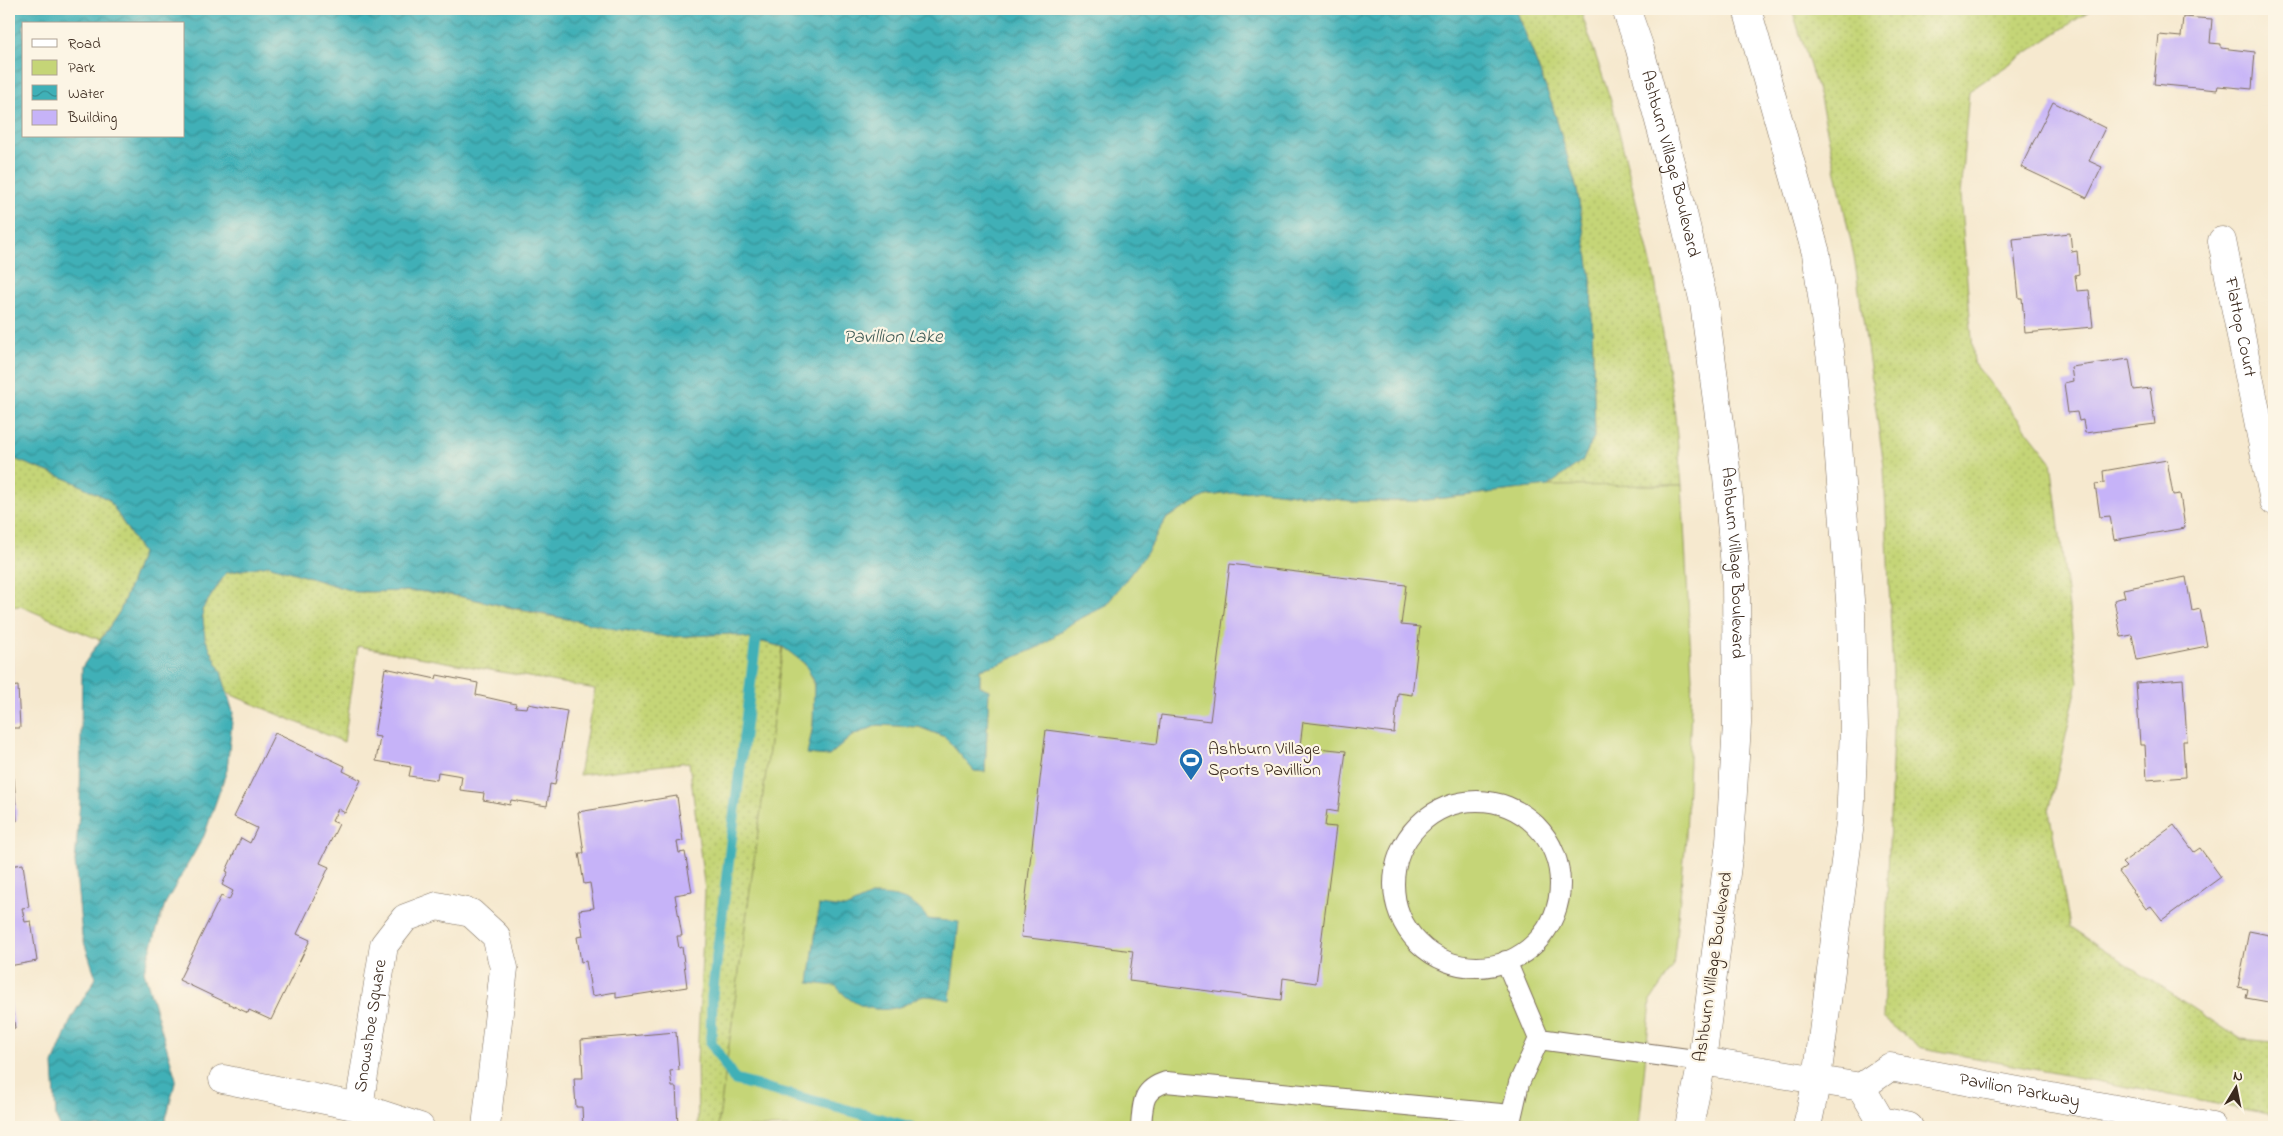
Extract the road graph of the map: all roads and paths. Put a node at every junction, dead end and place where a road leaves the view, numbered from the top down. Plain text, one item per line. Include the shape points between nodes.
1 (1626, 9) edge
2 (1747, 9) edge
3 (2222, 241) dead end
4 (2274, 500) edge
5 (1506, 961) junction
6 (1539, 1039) junction
7 (1702, 1061) junction
8 (223, 1079) dead end
9 (1816, 1079) junction
10 (1861, 1087) junction
11 (359, 1107) junction
12 (1510, 1121) edge
13 (420, 1127) edge
14 (486, 1127) edge
15 (1141, 1127) edge
16 (1689, 1127) edge
17 (1807, 1127) edge
18 (1909, 1127) edge
19 (2212, 1127) edge

1 - 7 main road, Ashburn Village Boulevard via 1678,192 1704,303 1728,476 1736,578 1737,724 1730,842
2 - 9 main road via 1816,253 1832,367 1852,613 1854,728 1850,823
3 - 4 main road, Flattop Court
5 - 5 lane via 1519,956 1539,940 1554,918 1560,893 1559,867 1550,843 1533,822 1511,808 1486,801 1460,802 1436,812 1410,835 1401,850 1394,875 1395,901 1404,925 1421,946 1443,960 1468,968 1494,966
5 - 6 lane
6 - 7 lane
6 - 12 lane via 1519,1083
7 - 9 main road
7 - 16 main road, Ashburn Village Boulevard
8 - 11 main road, Snowshoe Square
9 - 10 main road
9 - 17 main road
10 - 18 main road via 1881,1122
10 - 19 main road, Pavilion Parkway via 1890,1067
11 - 13 main road, Snowshoe Square
11 - 14 main road, Snowshoe Square via 384,945 405,918 437,906 471,913 496,936 504,968
12 - 15 lane via 1166,1082 1152,1086 1144,1098

